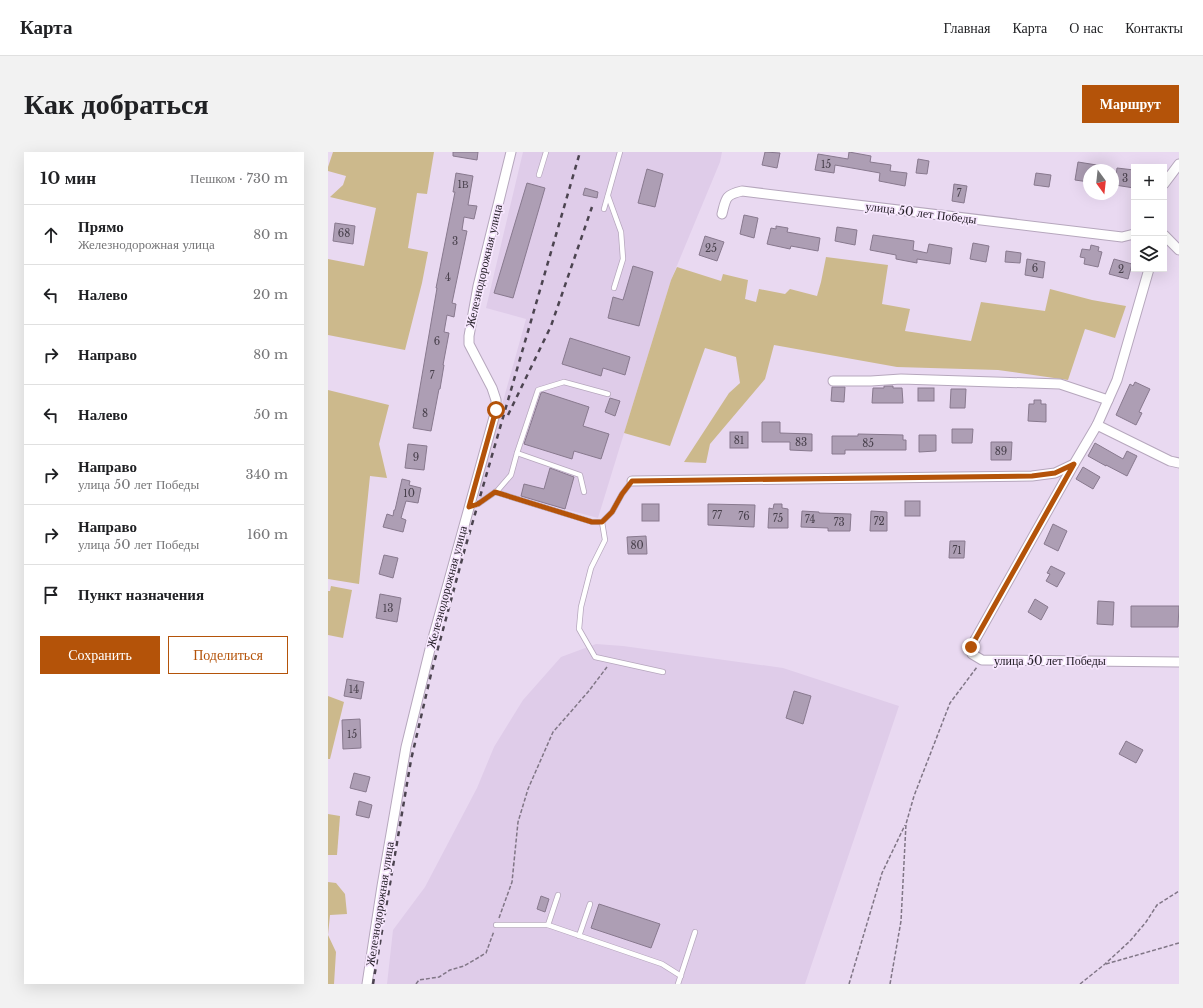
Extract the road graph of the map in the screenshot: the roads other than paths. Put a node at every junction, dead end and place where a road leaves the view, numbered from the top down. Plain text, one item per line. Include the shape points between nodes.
1 (511, 152) edge
2 (546, 152) edge
3 (620, 152) edge
4 (1179, 164) edge
5 (539, 175) dead end
6 (1167, 180) edge
7 (608, 196) junction
8 (604, 209) dead end
9 (722, 214) dead end
10 (1131, 235) edge
11 (1165, 236) edge
12 (1179, 250) edge
13 (1148, 272) edge
14 (614, 288) dead end
15 (833, 381) dead end
16 (608, 394) dead end
17 (1108, 400) junction
18 (1097, 425) junction
19 (517, 453) junction
20 (1179, 463) edge
21 (1074, 464) junction
22 (632, 481) joint
23 (495, 492) junction
24 (584, 492) dead end
25 (469, 507) junction
26 (602, 522) junction
27 (1179, 662) edge
28 (663, 672) dead end
29 (558, 895) dead end
30 (590, 904) dead end
31 (496, 925) road end
32 (548, 925) junction
33 (695, 932) dead end
34 (579, 936) junction
35 (680, 976) junction
36 (367, 984) edge
37 (678, 984) edge

1 - 25 street, Железнодорожная улица via 478,286 469,336 469,344 496,400 496,410
2 - 5 lane
3 - 7 lane
4 - 6 street
7 - 8 lane
7 - 14 lane via 621,232 623,259
9 - 10 street, улица 50 лет Победы via 726,199 742,191 1122,237
11 - 12 street
13 - 17 street, улица 50 лет Победы via 1117,380
15 - 17 street via 901,379 1060,384
16 - 19 lane via 564,382 538,390
17 - 18 street, улица 50 лет Победы
18 - 20 street
18 - 21 street, улица 50 лет Победы
19 - 23 lane via 511,475
19 - 24 lane via 580,475
21 - 22 street via 1055,473 1032,476
21 - 27 street, улица 50 лет Победы via 971,647 972,654 982,660
22 - 26 lane via 612,512
23 - 25 lane
23 - 26 lane via 592,522
25 - 36 street, Железнодорожная улица via 406,747
26 - 28 lane via 605,540 591,568 579,629 595,657
29 - 32 lane
30 - 34 lane
31 - 32 lane
32 - 34 lane
33 - 35 lane
34 - 35 lane via 662,964
35 - 37 lane

